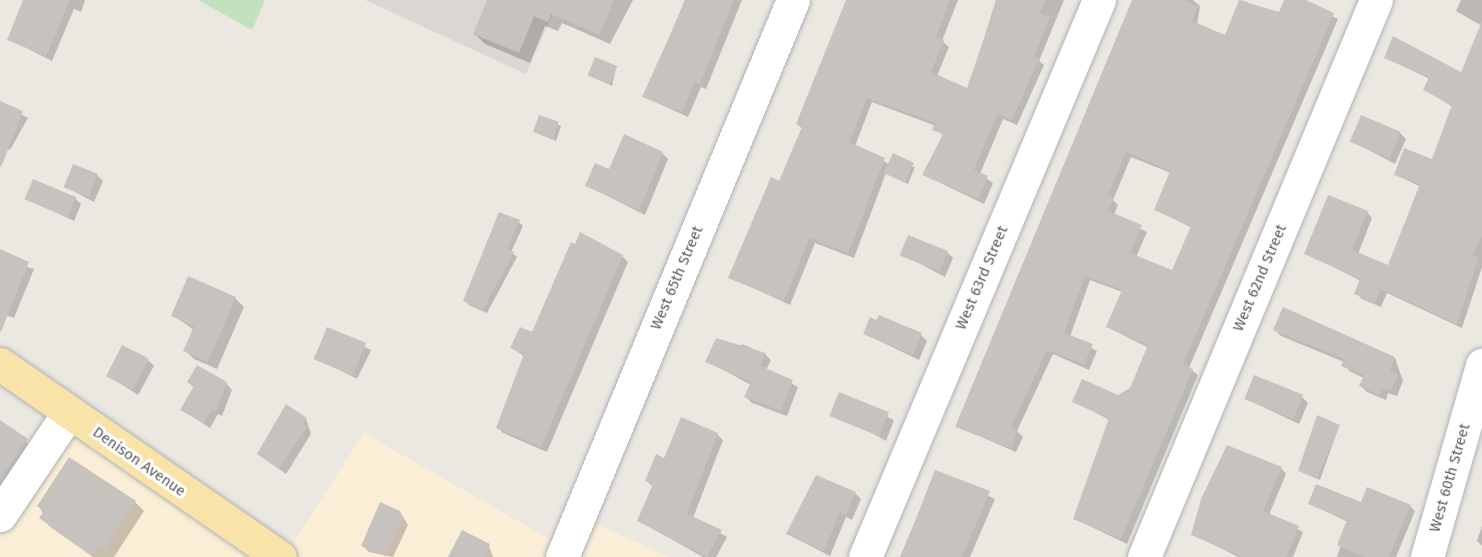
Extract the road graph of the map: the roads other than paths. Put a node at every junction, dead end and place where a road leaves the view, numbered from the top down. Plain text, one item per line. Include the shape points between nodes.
1 (793, 0) edge
2 (1099, 0) edge
3 (1376, 0) edge
4 (0, 364) edge
5 (1482, 365) edge
6 (69, 412) junction
7 (0, 515) edge
8 (280, 557) edge
9 (562, 557) edge
10 (865, 557) edge
11 (1144, 557) edge
12 (1427, 557) edge

1 - 9 street, West 65th Street
2 - 10 street, West 63rd Street
3 - 11 street, West 62nd Street
4 - 6 main road, Denison Avenue
5 - 12 street, West 60th Street
6 - 7 street
6 - 8 main road, Denison Avenue

